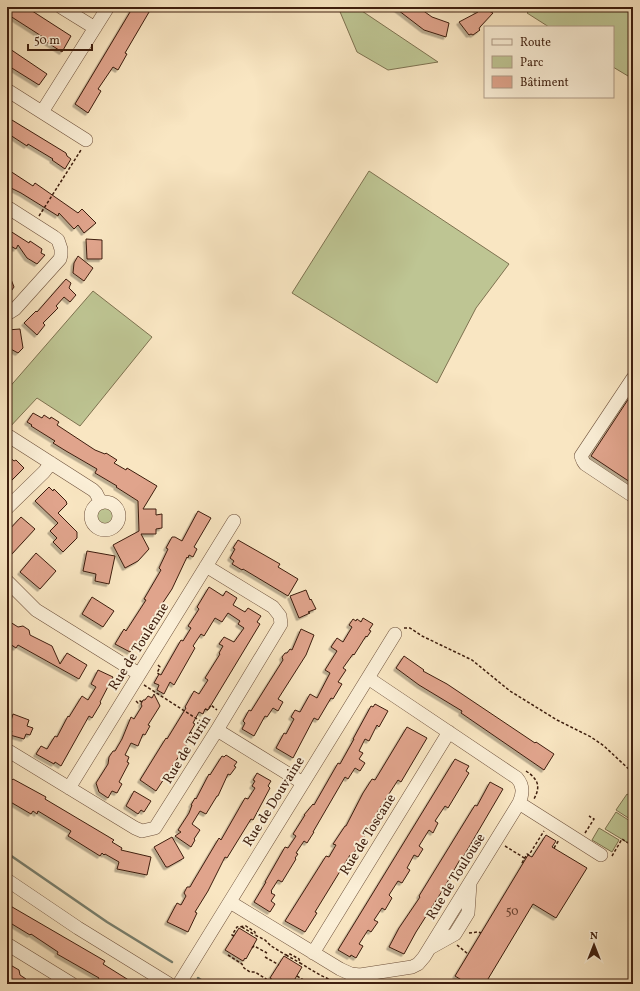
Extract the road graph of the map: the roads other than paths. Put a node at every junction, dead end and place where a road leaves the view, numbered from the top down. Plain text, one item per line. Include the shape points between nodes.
1 (62, 7) edge
2 (108, 7) edge
3 (95, 28) junction
4 (7, 90) edge
5 (42, 112) junction
6 (84, 144) road end
7 (7, 207) edge
8 (7, 314) edge
9 (633, 378) edge
10 (7, 435) edge
11 (51, 463) junction
12 (633, 496) edge
13 (100, 503) dead end
14 (7, 508) edge
15 (234, 521) dead end
16 (206, 566) junction
17 (7, 581) edge
18 (395, 634) road end
19 (368, 678) junction
20 (140, 679) junction
21 (214, 728) junction
22 (449, 732) junction
23 (7, 750) edge
24 (303, 783) junction
25 (69, 788) junction
26 (518, 803) junction
27 (601, 855) dead end
28 (7, 880) edge
29 (230, 902) junction
30 (7, 944) edge
31 (313, 953) junction
32 (72, 984) edge
33 (169, 984) edge
34 (179, 984) edge

1 - 3 street
2 - 3 street
3 - 5 street
4 - 5 street
5 - 6 street
7 - 8 street via 54,237 60,244 61,255 16,310
9 - 12 street via 582,458 585,464
10 - 11 street
11 - 13 street via 93,490
11 - 14 street
15 - 16 street, Rue de Toulenne
16 - 20 street, Rue de Toulenne
16 - 21 street, Rue de Turin via 273,607 281,620 280,628 226,715
17 - 20 street via 36,610
18 - 19 street, Rue de Douvaine
19 - 22 street, Rue de Toulouse
19 - 24 street, Rue de Douvaine
20 - 25 street, Rue de Toulenne
21 - 24 street
21 - 25 street, Rue de Turin via 206,746 158,825 151,830 142,831 134,828
22 - 26 street, Rue de Toulouse via 517,778 522,784
22 - 31 street, Rue de Toscane
23 - 25 street, Rue de Turin
24 - 29 street, Rue de Douvaine
26 - 27 street
26 - 31 street, Rue de Toulouse via 429,949 415,966 351,974
28 - 33 street via 78,928
29 - 31 street, Rue de Toulouse
29 - 34 street, Rue de Douvaine
30 - 32 street

